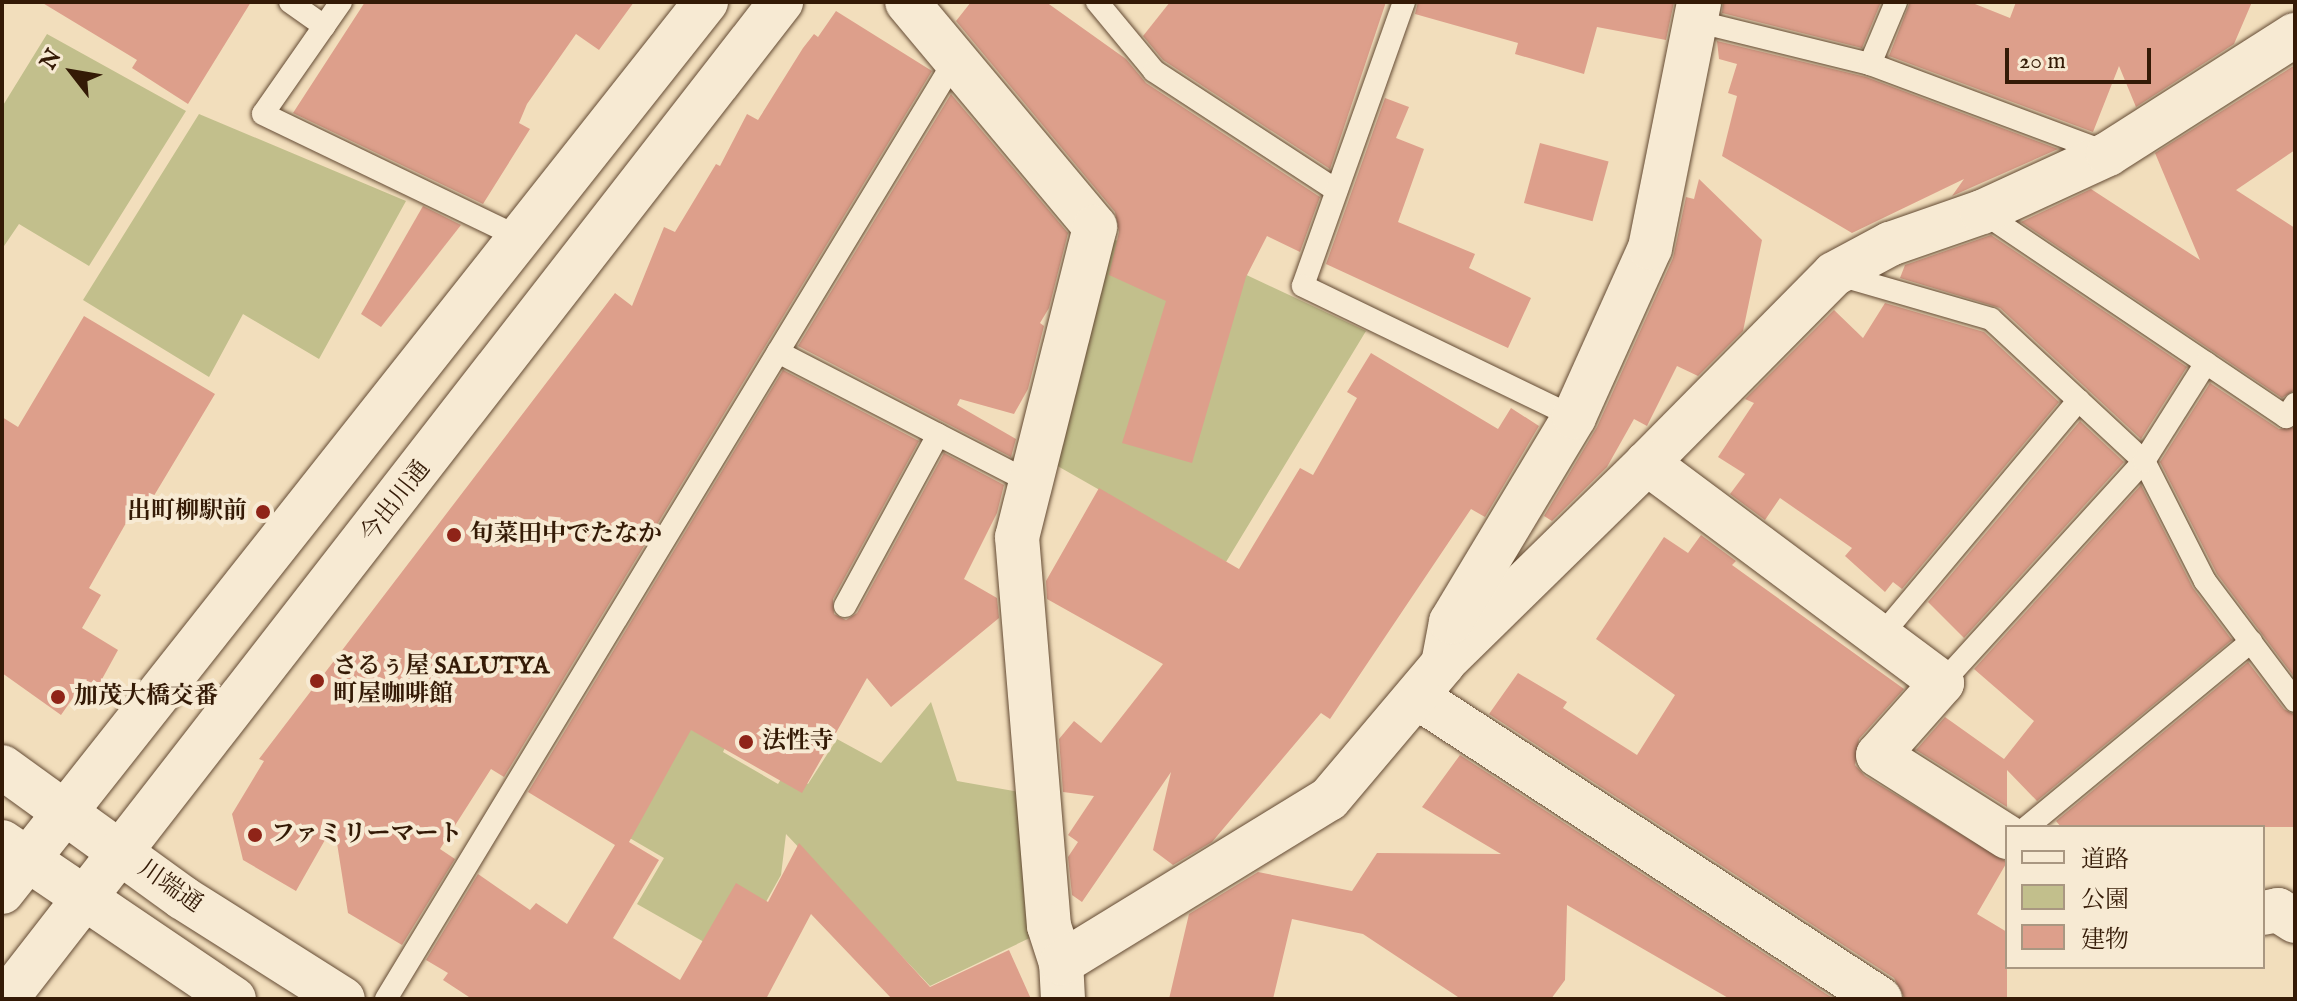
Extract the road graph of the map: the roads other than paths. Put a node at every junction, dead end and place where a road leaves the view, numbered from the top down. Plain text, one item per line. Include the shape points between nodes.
1 (290, 2) edge
2 (341, 2) edge
3 (706, 2) edge
4 (781, 2) edge
5 (907, 2) edge
6 (1097, 2) edge
7 (1404, 2) edge
8 (1896, 2) edge
9 (1697, 12) edge
10 (324, 26) junction
11 (2295, 35) edge
12 (955, 60) junction
13 (1870, 64) junction
14 (2108, 154) junction
15 (1334, 189) junction
16 (1982, 212) junction
17 (521, 238) junction
18 (1834, 274) junction
19 (778, 352) junction
20 (2206, 363) junction
21 (2079, 400) junction
22 (2293, 410) edge
23 (1574, 417) junction
24 (938, 435) junction
25 (2144, 461) junction
26 (1647, 463) junction
27 (1028, 481) junction
28 (845, 606) dead end
29 (1880, 637) junction
30 (2251, 642) junction
31 (1430, 681) junction
32 (1942, 683) junction
33 (2295, 701) edge
34 (2, 767) edge
35 (66, 813) junction
36 (2029, 825) edge
37 (2005, 836) edge
38 (120, 853) junction
39 (11, 865) edge
40 (85, 898) junction
41 (1062, 981) edge
42 (6, 999) edge
43 (234, 999) edge
44 (343, 999) edge
45 (386, 999) edge
46 (1880, 999) edge

1 - 10 lane
2 - 10 lane
3 - 17 street
4 - 38 street, 今出川通
5 - 12 street
6 - 15 lane via 1154,71
7 - 15 lane
8 - 13 lane
9 - 13 lane
9 - 23 street via 1650,248
10 - 17 lane via 263,114
11 - 14 street
12 - 19 lane
12 - 27 street via 1095,227
13 - 14 lane
14 - 16 street
15 - 23 lane via 1303,286
16 - 18 street via 1890,244
16 - 20 lane
17 - 35 street
18 - 21 lane via 1991,319
18 - 26 street
19 - 24 lane
19 - 45 lane
20 - 22 lane via 2286,417
20 - 25 lane
21 - 25 lane
21 - 29 lane
23 - 31 street via 1451,622
24 - 27 lane
24 - 28 lane
25 - 30 lane via 2205,581
25 - 32 lane
26 - 29 street
26 - 31 street
27 - 41 street via 1017,537 1049,926
29 - 32 street
30 - 33 lane
30 - 36 lane
31 - 41 street via 1329,799
31 - 46 street
32 - 37 street via 1878,755
34 - 35 street, 川端通
35 - 38 street, 川端通
35 - 39 street
38 - 40 street, 今出川通
38 - 44 street, 川端通
39 - 40 street
40 - 42 street, 今出川通
40 - 43 street

